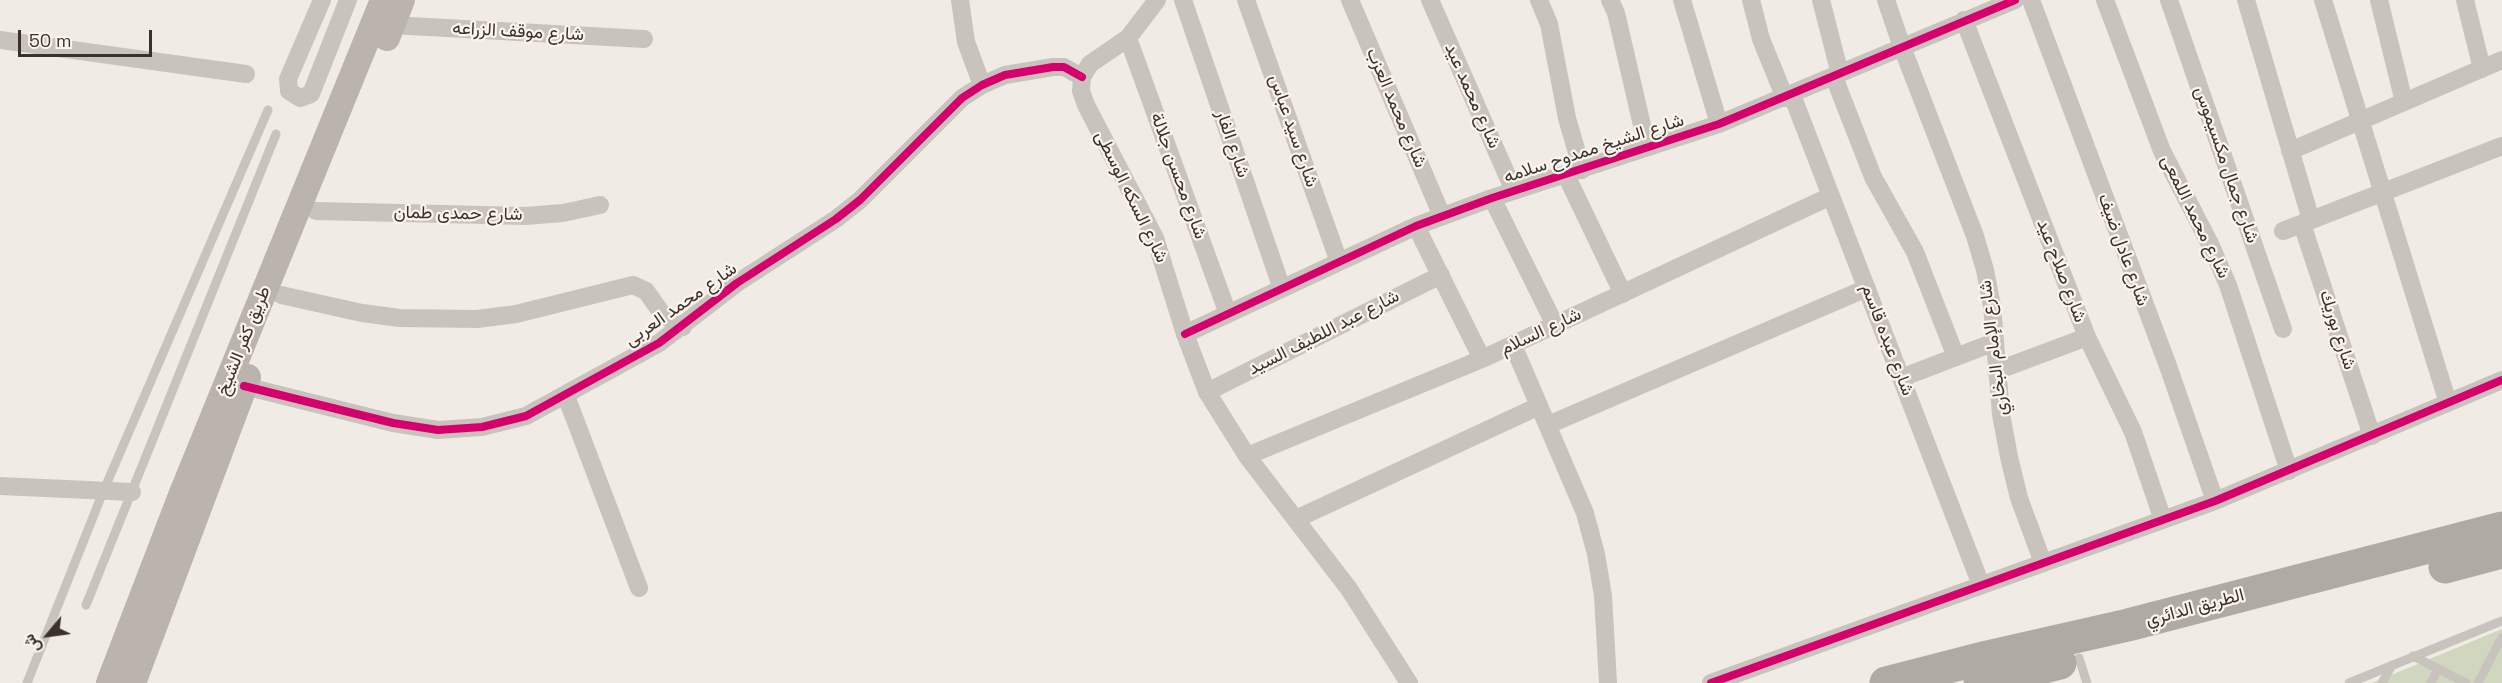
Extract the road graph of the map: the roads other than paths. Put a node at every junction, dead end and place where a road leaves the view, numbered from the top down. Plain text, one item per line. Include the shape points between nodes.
1 (322, 0) edge
2 (348, 0) edge
3 (383, 0) edge
4 (402, 0) edge
5 (960, 0) edge
6 (1158, 0) edge
7 (1183, 0) edge
8 (1246, 0) edge
9 (1350, 0) edge
10 (1430, 0) edge
11 (1539, 0) edge
12 (1610, 0) edge
13 (1682, 0) edge
14 (1752, 0) edge
15 (1821, 0) edge
16 (1886, 0) edge
17 (2015, 0) edge
18 (2031, 0) edge
19 (2106, 0) edge
20 (2169, 0) edge
21 (2246, 0) edge
22 (2323, 0) edge
23 (2379, 0) edge
24 (2465, 0) edge
25 (1989, 4) edge
26 (1964, 20) junction
27 (380, 38) junction
28 (1128, 38) junction
29 (644, 39) dead end
30 (0, 40) edge
31 (1902, 47) junction
32 (2502, 60) edge
33 (2482, 69) junction
34 (246, 74) dead end
35 (1837, 75) junction
36 (1082, 76) junction
37 (982, 85) junction
38 (1789, 96) junction
39 (2404, 102) junction
40 (268, 110) dead end
41 (2360, 121) junction
42 (1719, 124) junction
43 (276, 134) dead end
44 (2502, 146) edge
45 (1647, 147) junction
46 (2290, 151) junction
47 (1574, 172) junction
48 (1514, 191) junction
49 (2382, 192) junction
50 (1831, 196) junction
51 (1492, 198) junction
52 (600, 205) dead end
53 (316, 210) junction
54 (1442, 216) junction
55 (2306, 222) junction
56 (1416, 226) junction
57 (2283, 231) dead end
58 (1339, 262) junction
59 (1441, 274) junction
60 (1867, 288) junction
61 (1282, 289) junction
62 (1623, 294) junction
63 (281, 295) junction
64 (1228, 314) junction
65 (1555, 325) junction
66 (683, 327) junction
67 (2283, 329) dead end
68 (1185, 334) junction
69 (2087, 337) junction
70 (1995, 342) junction
71 (1512, 345) junction
72 (1956, 357) junction
73 (1482, 359) junction
74 (1996, 371) junction
75 (1901, 378) junction
76 (2502, 380) edge
77 (244, 386) junction
78 (1208, 392) junction
79 (566, 396) junction
80 (2448, 403) junction
81 (1539, 406) junction
82 (1548, 425) junction
83 (2372, 436) junction
84 (1247, 456) junction
85 (2289, 471) junction
86 (0, 486) edge
87 (103, 492) junction
88 (132, 492) junction
89 (2215, 501) junction
90 (1296, 519) junction
91 (2163, 520) junction
92 (2502, 528) edge
93 (2502, 552) edge
94 (2043, 563) junction
95 (1981, 585) junction
96 (639, 588) dead end
97 (86, 605) dead end
98 (2502, 621) edge
99 (2502, 637) edge
100 (2413, 656) junction
101 (2392, 665) junction
102 (2438, 669) junction
103 (2083, 670) edge
104 (27, 683) edge
105 (109, 683) edge
106 (133, 683) edge
107 (1409, 683) edge
108 (1608, 683) edge
109 (1711, 683) edge
110 (1886, 683) edge
111 (1980, 683) edge
112 (2349, 683) edge
113 (2382, 683) edge
114 (2430, 683) edge
115 (2466, 683) edge
116 (2478, 683) edge

1 - 2 street via 288,79 289,91 300,98 311,94
3 - 27 street, طريق كفر الشيخ
4 - 27 street, طريق كفر الشيخ
5 - 37 street via 966,42
6 - 28 street
7 - 61 street, شارع الفار
8 - 58 street, شارع سيد عباس
9 - 54 street, شارع محمد العزب
10 - 48 street, شارع محمد عيد
11 - 47 street via 1549,24
12 - 45 street
13 - 42 street
14 - 38 street, شارع عبده قاسم via 1761,39
15 - 35 street
16 - 31 street, شارع الإمام البخاري
17 - 25 street, شارع الشيخ ممدوح سلامه
18 - 89 street, شارع عادل ضيف
19 - 85 street, شارع محمد اللمعى via 2162,151 2228,285
20 - 67 street, شارع جمال مكسيموس
21 - 46 street, شارع بوريك
22 - 41 street
23 - 39 street
24 - 33 street
25 - 26 street, شارع الشيخ ممدوح سلامه
26 - 31 street, شارع الشيخ ممدوح سلامه
26 - 69 street, شارع صلاح عيد
27 - 29 street, شارع موقف الزراعه
27 - 53 street, طريق كفر الشيخ
27 - 105 street, طريق كفر الشيخ via 182,493
28 - 36 street via 1090,64
28 - 64 street, شارع محسن جلالة
30 - 34 street
31 - 35 street, شارع الشيخ ممدوح سلامه
31 - 70 street, شارع الإمام البخاري via 1975,236 1985,270
32 - 33 street
33 - 39 street
35 - 38 street, شارع الشيخ ممدوح سلامه
35 - 72 street via 1873,177 1915,252
36 - 37 street, شارع محمد العربى via 1064,67 1053,67 1005,75
36 - 68 street, شارع السكه الوسطى via 1081,91 1086,105 1159,248
37 - 66 street, شارع محمد العربى via 944,114 848,210 737,283
38 - 42 street, شارع الشيخ ممدوح سلامه
38 - 50 street, شارع عبده قاسم
39 - 41 street
40 - 87 lane
41 - 46 street
41 - 49 street
42 - 45 street, شارع الشيخ ممدوح سلامه
43 - 88 lane
44 - 49 street
45 - 47 street, شارع الشيخ ممدوح سلامه
46 - 55 street, شارع بوريك
47 - 48 street, شارع الشيخ ممدوح سلامه
47 - 62 street
48 - 51 street, شارع الشيخ ممدوح سلامه
49 - 55 street
49 - 80 street
50 - 60 street, شارع عبده قاسم
50 - 62 street, شارع السلام
51 - 54 street, شارع الشيخ ممدوح سلامه
51 - 65 street
52 - 53 street, شارع حمدى طمان via 525,216
53 - 63 street, طريق كفر الشيخ
54 - 56 street, شارع الشيخ ممدوح سلامه
55 - 57 street
55 - 83 street, شارع بوريك
56 - 58 street, شارع الشيخ ممدوح سلامه
56 - 59 street
58 - 61 street, شارع الشيخ ممدوح سلامه
59 - 73 street
59 - 78 street, شارع عبد اللطيف السيد
60 - 75 street, شارع عبده قاسم
60 - 82 street
61 - 64 street, شارع الشيخ ممدوح سلامه
62 - 65 street, شارع السلام
63 - 66 street via 391,317 477,319 516,315 633,285 646,291 663,315
63 - 77 street, طريق كفر الشيخ
64 - 68 street, شارع الشيخ ممدوح سلامه
65 - 71 street, شارع السلام
66 - 79 street, شارع محمد العربى
68 - 78 street, شارع السكه الوسطى
69 - 74 street
69 - 91 street, شارع صلاح عيد via 2133,432
70 - 72 street
70 - 74 street, شارع الإمام البخاري
71 - 73 street, شارع السلام
71 - 81 street
72 - 75 street
73 - 84 street, شارع السلام
74 - 94 street, شارع الإمام البخاري via 2019,498
75 - 95 street, شارع عبده قاسم
76 - 80 street
77 - 79 street, شارع محمد العربى via 393,423 438,430 483,427 526,416
77 - 106 street, طريق كفر الشيخ
78 - 84 street, شارع السكه الوسطى
79 - 96 street
80 - 83 street
81 - 82 street
81 - 90 street
82 - 108 street via 1585,513 1596,554 1603,596
83 - 85 street
84 - 90 street, شارع السكه الوسطى
85 - 89 street
86 - 87 street
87 - 88 street
87 - 104 lane
88 - 97 lane
89 - 91 street
90 - 107 street, شارع السكه الوسطى via 1349,589
91 - 94 street
92 - 110 highway, الطريق الدائري
93 - 103 highway, الطريق الدائري
94 - 95 street
95 - 109 street
98 - 100 lane
99 - 116 lane
100 - 101 lane
100 - 102 lane
101 - 112 lane
101 - 113 lane
102 - 114 lane
102 - 115 lane
103 - 111 highway, الطريق الدائري

